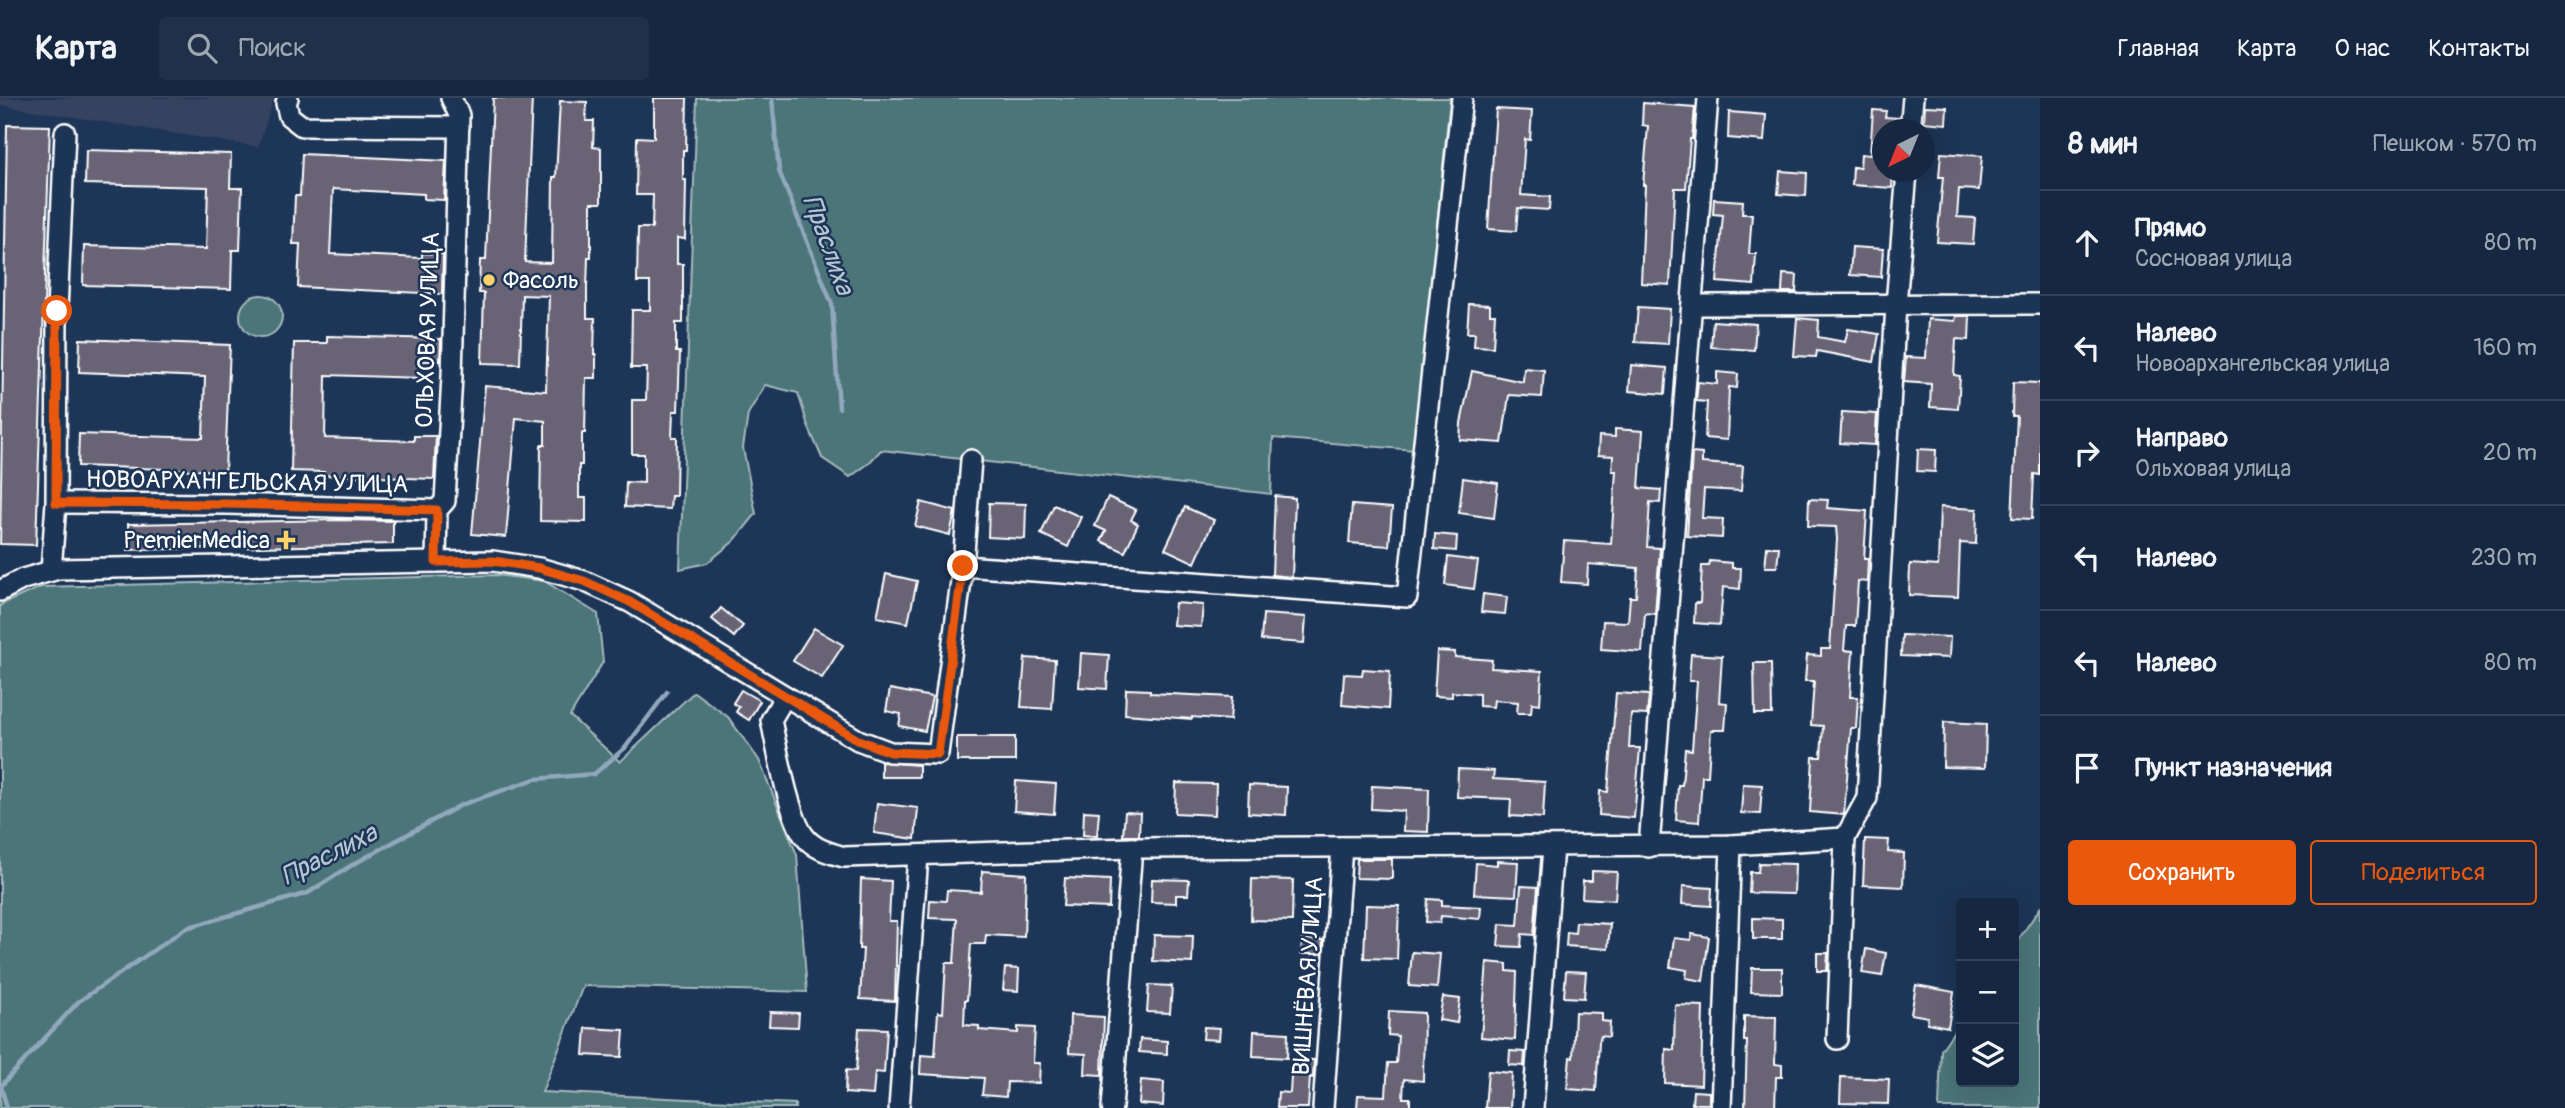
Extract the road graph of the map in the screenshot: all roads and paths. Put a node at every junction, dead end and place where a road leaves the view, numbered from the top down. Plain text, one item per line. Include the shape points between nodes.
1 (288, 98) edge
2 (451, 98) edge
3 (1461, 98) edge
4 (1708, 98) edge
5 (1913, 98) edge
6 (1911, 119) edge
7 (459, 127) junction
8 (65, 133) dead end
9 (1906, 182) edge
10 (2040, 304) edge
11 (1693, 305) junction
12 (1896, 305) junction
13 (971, 460) dead end
14 (56, 503) junction
15 (437, 510) junction
16 (436, 562) junction
17 (963, 566) junction
18 (51, 571) junction
19 (0, 591) edge
20 (785, 696) junction
21 (1846, 838) junction
22 (1731, 845) junction
23 (1342, 847) junction
24 (1649, 847) junction
25 (1132, 848) junction
26 (1553, 848) junction
27 (918, 856) junction
28 (1836, 1039) dead end
29 (899, 1108) edge
30 (1112, 1108) edge
31 (1322, 1108) edge
32 (1533, 1108) edge
33 (1721, 1108) edge

1 - 7 street via 289,116 302,126
2 - 7 street, ОЛЬХОВАЯ УЛИЦА
3 - 17 street via 1407,597
4 - 11 street
5 - 6 street
7 - 15 street, ОЛЬХОВАЯ УЛИЦА via 445,501
8 - 14 street via 57,311
9 - 12 street
10 - 12 street
11 - 12 street
11 - 24 street
12 - 21 street via 1867,798
13 - 17 street
14 - 15 street, НОВОАРХАНГЕЛЬСКАЯ УЛИЦА
14 - 18 street
15 - 16 street, ОЛЬХОВАЯ УЛИЦА
16 - 18 street
16 - 20 street via 493,561 584,581 630,602
17 - 20 street via 938,754 890,752 858,740
18 - 19 street
20 - 27 street via 771,720 796,824 806,839 823,851 844,857
21 - 22 street
21 - 28 street
22 - 24 street
22 - 33 street
23 - 25 street
23 - 26 street
23 - 31 street, ВИШНЁВАЯ УЛИЦА
24 - 26 street
25 - 27 street
25 - 30 street
26 - 32 street
27 - 29 street

